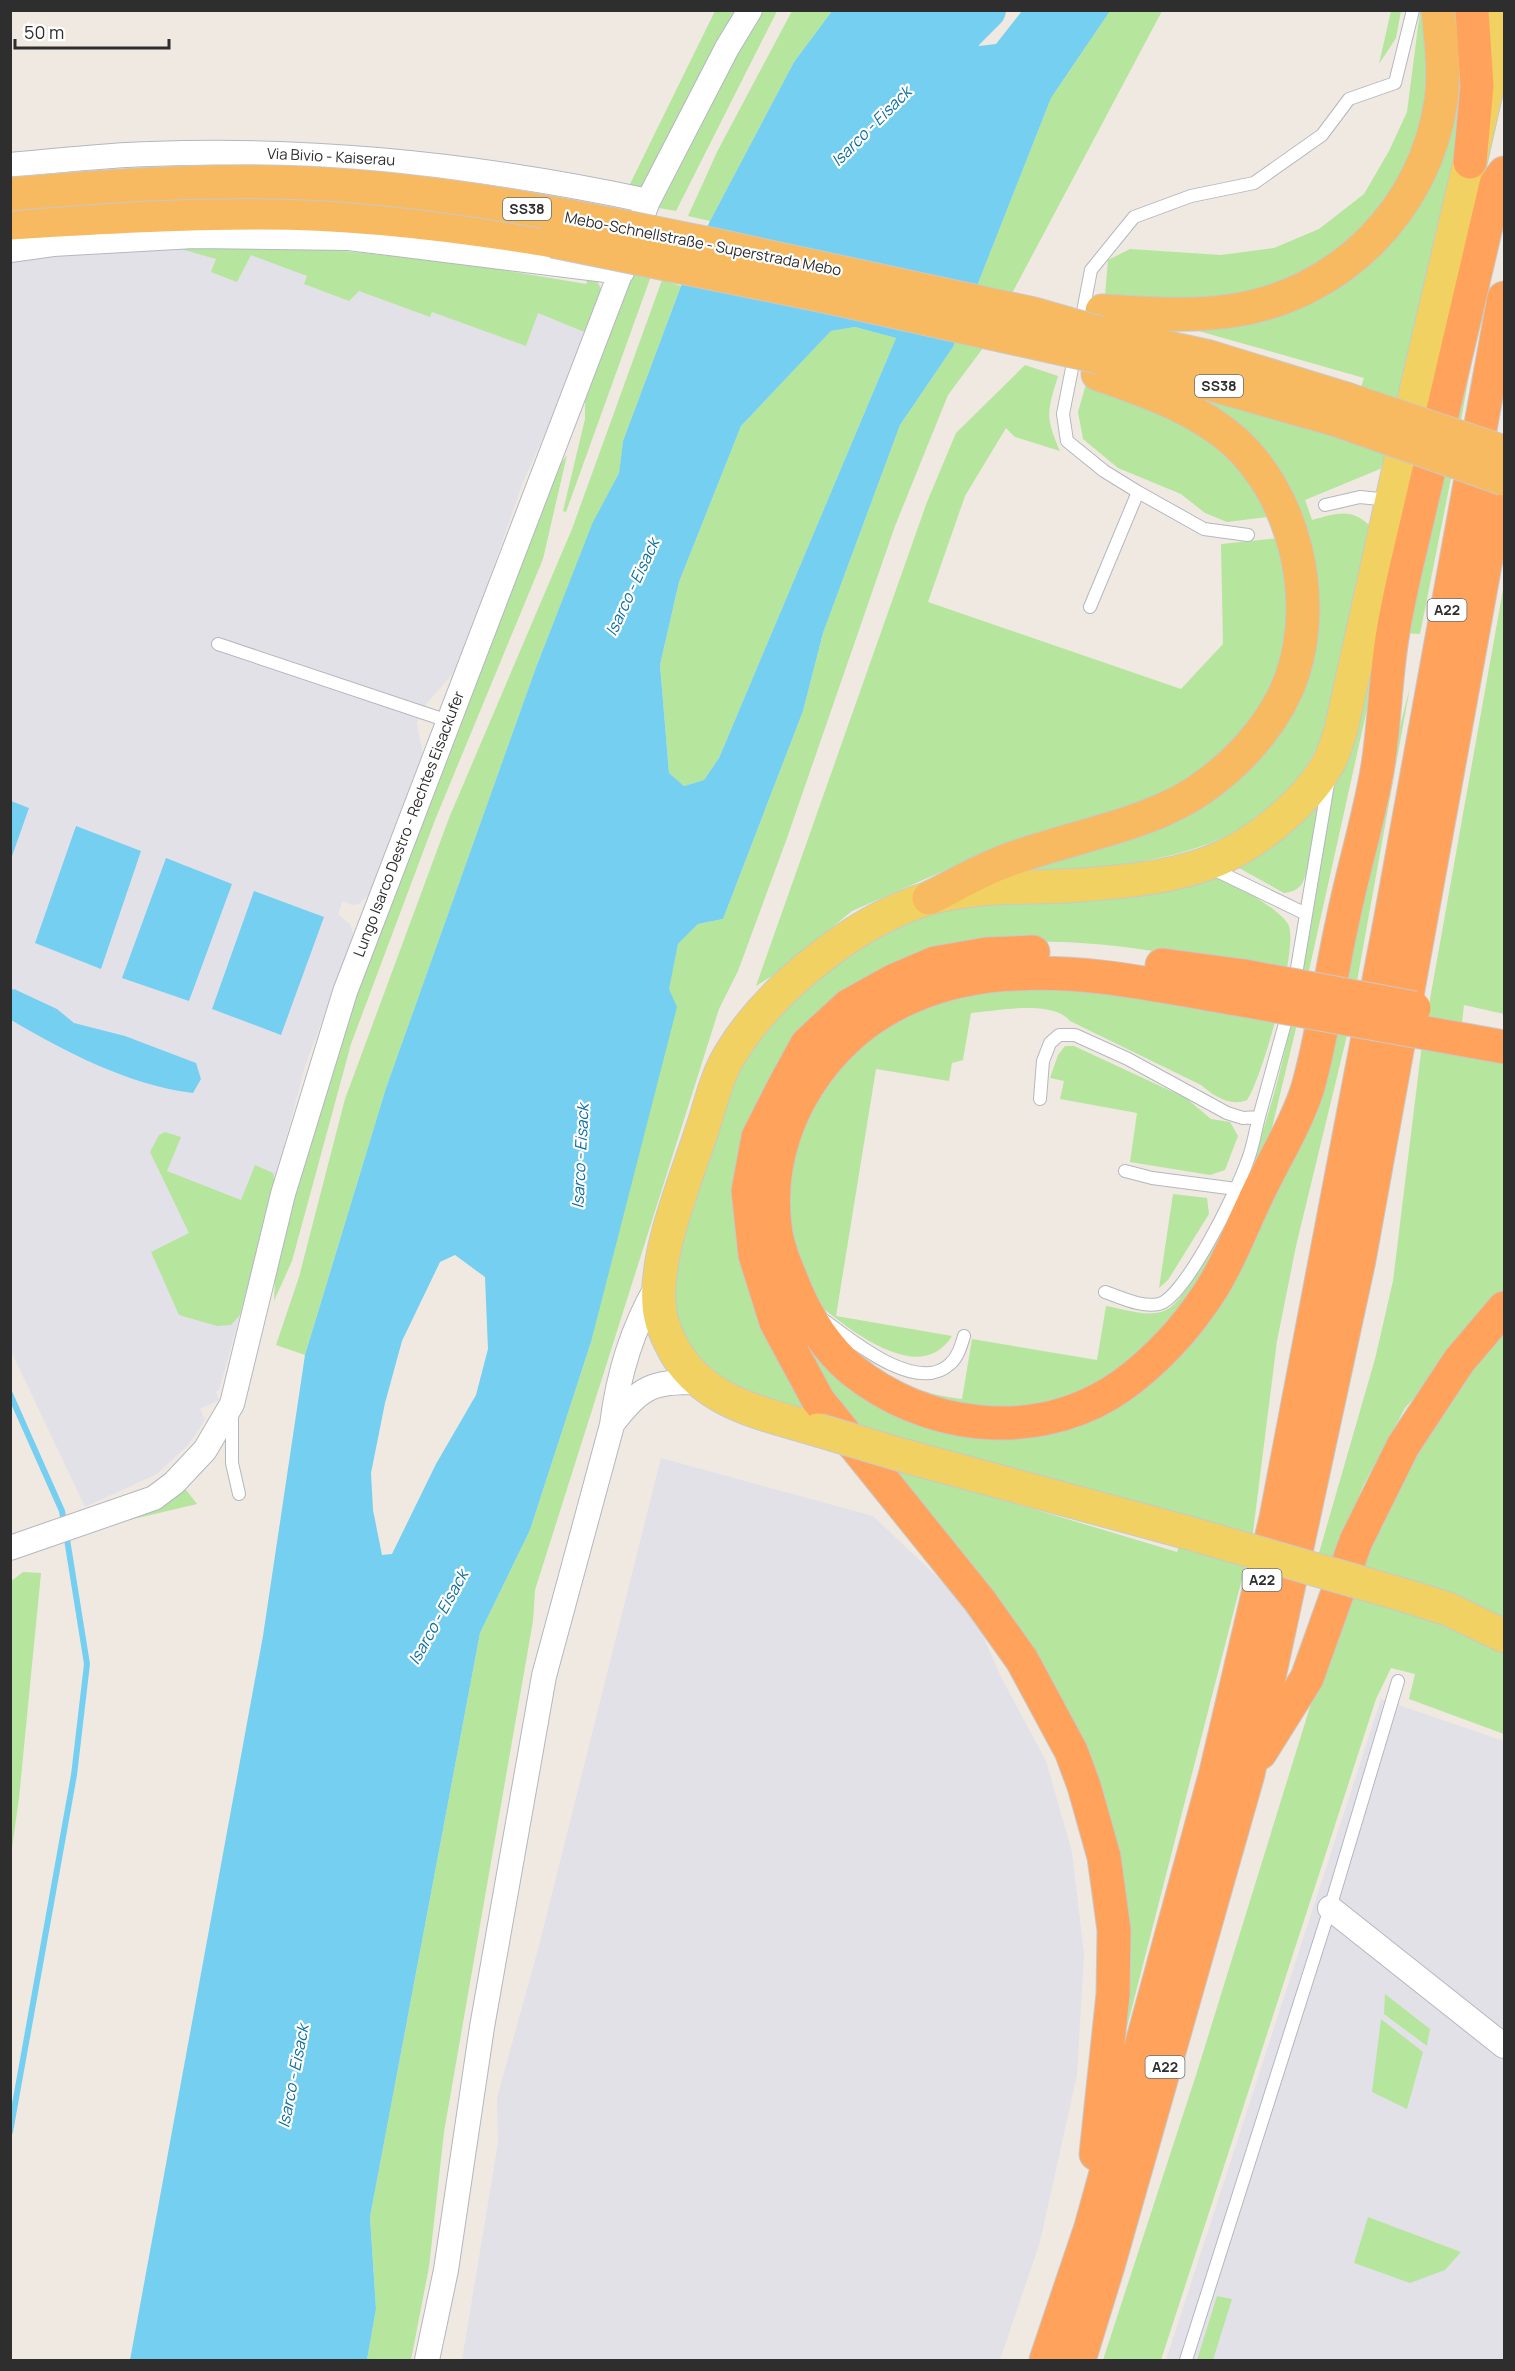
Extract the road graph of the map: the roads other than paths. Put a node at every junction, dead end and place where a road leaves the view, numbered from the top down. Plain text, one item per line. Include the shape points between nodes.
1 (750, 10) edge
2 (1413, 10) edge
3 (1437, 10) edge
4 (1472, 10) edge
5 (1504, 16) edge
6 (1470, 162) junction
7 (10, 165) edge
8 (1504, 173) edge
9 (10, 194) edge
10 (648, 201) junction
11 (10, 223) edge
12 (10, 250) edge
13 (621, 272) junction
14 (1504, 298) edge
15 (1033, 328) junction
16 (1100, 344) junction
17 (1342, 409) junction
18 (1504, 452) edge
19 (1504, 460) edge
20 (1504, 479) edge
21 (1137, 492) junction
22 (1392, 501) junction
23 (1325, 505) dead end
24 (1248, 535) dead end
25 (1090, 607) dead end
26 (218, 644) dead end
27 (448, 721) junction
28 (1331, 759) junction
29 (1203, 864) junction
30 (929, 898) junction
31 (1304, 913) junction
32 (1240, 988) junction
33 (1504, 1024) edge
34 (1504, 1047) edge
35 (1040, 1099) dead end
36 (1259, 1117) junction
37 (1125, 1171) dead end
38 (1236, 1189) junction
39 (657, 1286) junction
40 (1105, 1292) dead end
41 (801, 1303) junction
42 (1504, 1308) edge
43 (964, 1335) dead end
44 (698, 1382) junction
45 (232, 1404) junction
46 (612, 1425) junction
47 (239, 1494) dead end
48 (20, 1544) edge
49 (1504, 1636) edge
50 (1398, 1681) dead end
51 (1248, 1774) junction
52 (1330, 1908) junction
53 (1504, 2046) edge
54 (1090, 2227) junction
55 (427, 2361) edge
56 (1046, 2361) edge
57 (1079, 2361) edge
58 (1186, 2361) edge

1 - 10 street, Lungo Isarco Destro - Rechtes Eisackufer
2 - 21 lane via 1395,83 1350,99 1322,135 1254,183 1191,196 1134,217 1091,270 1063,414 1067,441
3 - 16 highway via 1443,76 1437,124 1416,181 1387,225 1369,244 1327,276 1261,305 1177,315
4 - 6 highway via 1477,86
5 - 6 main road
6 - 22 main road
7 - 10 street, Via Bivio - Kaiserau via 151,154 390,159 556,181
8 - 41 highway via 1496,184 1404,578 1391,639 1377,771 1307,1090 1227,1264 1199,1309 1163,1348 1108,1394 1061,1414 1022,1423 952,1419 883,1392 849,1367 819,1334
9 - 15 highway, Mebo-Schnellstraße - Superstrada Mebo / SS38, bridge via 110,185 268,183 362,186 442,195 610,223
10 - 13 street, Lungo Isarco Destro - Rechtes Eisackufer
11 - 15 highway, Mebo-Schnellstraße - Superstrada Mebo / SS38, bridge via 132,215 263,213 479,229 818,295
12 - 13 street via 194,236 349,238
13 - 27 street, Lungo Isarco Destro - Rechtes Eisackufer
14 - 54 highway, A22 via 1292,1449 1216,1772
15 - 16 highway, bridge
15 - 16 highway
16 - 17 highway, SS38 via 1206,356
16 - 30 highway via 1166,399 1234,441 1257,465 1278,501 1299,570 1303,601 1301,636 1293,673 1249,749 1208,784 1163,810 999,863
17 - 18 highway, SS38, bridge
17 - 20 highway, SS38, bridge
19 - 51 highway, A22 via 1359,1260
21 - 24 lane via 1204,529
21 - 25 lane
22 - 23 lane via 1360,497
22 - 28 main road
26 - 27 lane
27 - 45 street, Lungo Isarco Destro - Rechtes Eisackufer via 345,992 283,1194
28 - 29 main road via 1301,798 1270,829 1224,857
28 - 31 lane
29 - 30 main road via 1155,876 979,890
29 - 31 lane
30 - 39 main road via 865,927 808,965 729,1054 681,1192
31 - 36 lane via 1298,968
32 - 33 highway, bridge
32 - 34 highway, bridge
32 - 41 highway via 1014,974 959,981 915,995 877,1014 845,1039 801,1093 777,1161 775,1230
32 - 54 highway via 1043,951 987,954 935,963 848,1006 807,1044 758,1137 748,1191 755,1255 776,1322 818,1400 980,1601 1022,1660 1062,1734 1084,1786 1104,1857 1114,1930 1113,1994
35 - 36 lane via 1043,1061 1050,1043 1059,1035 1075,1035 1227,1113
36 - 38 lane
37 - 38 lane
38 - 40 lane via 1174,1295 1159,1304 1143,1304
39 - 44 main road via 660,1319 671,1344
39 - 46 street via 639,1316 617,1388
41 - 43 lane via 878,1359 903,1370 930,1373 949,1365
42 - 51 highway via 1459,1361 1403,1446 1356,1541 1307,1678
44 - 46 street via 649,1387 631,1399
44 - 49 main road, bridge via 746,1409 1407,1596 1448,1609
45 - 47 lane via 232,1463
45 - 48 street, Lungo Isarco Destro - Rechtes Eisackufer via 205,1450 154,1498
46 - 55 street via 544,1676 482,2026 446,2270
50 - 52 lane
51 - 57 highway, A22
52 - 53 street
52 - 58 lane
54 - 56 highway, A22

